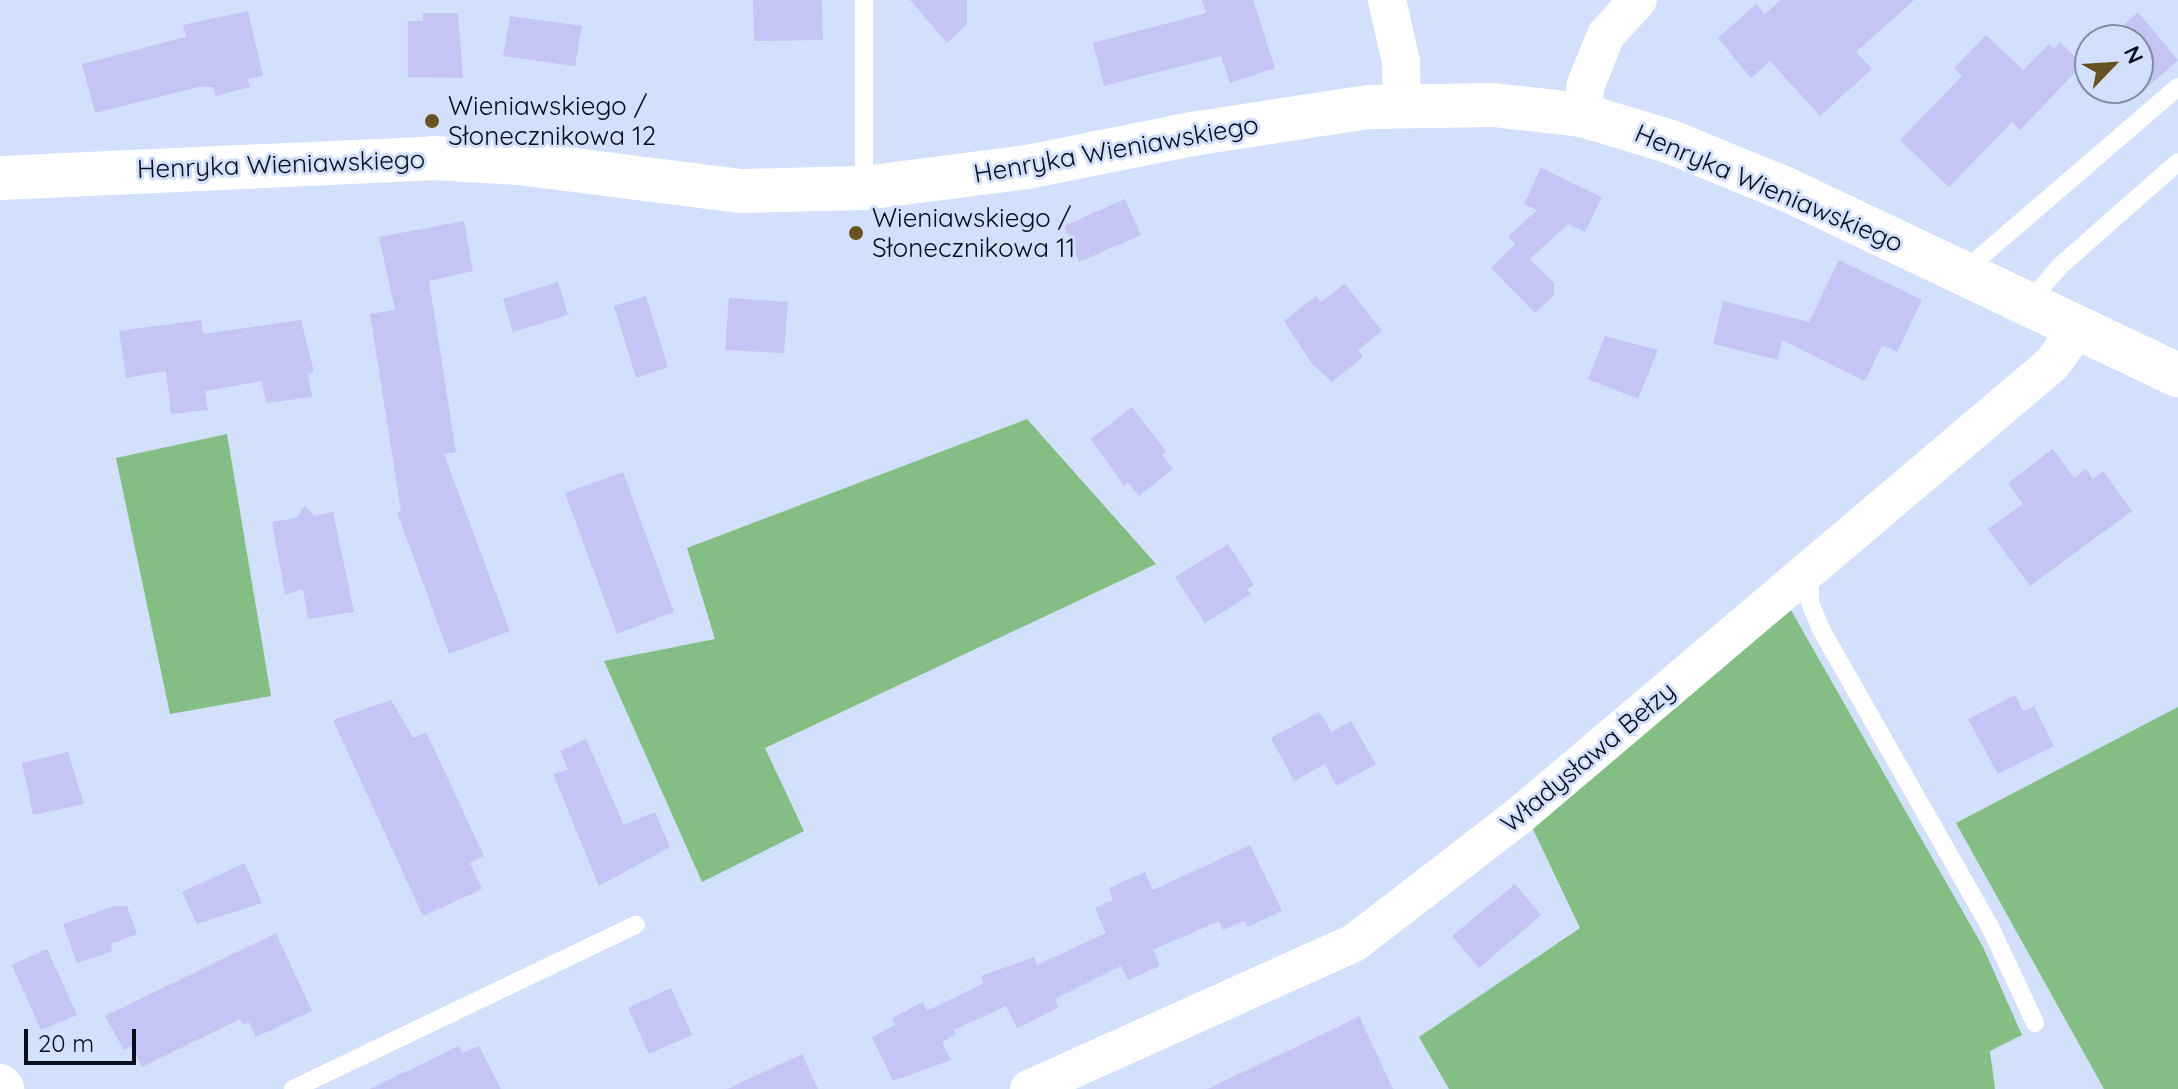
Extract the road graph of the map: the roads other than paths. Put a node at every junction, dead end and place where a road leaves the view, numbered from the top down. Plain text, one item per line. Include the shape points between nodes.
1 (864, 0) edge
2 (1387, 0) edge
3 (1638, 0) edge
4 (2178, 87) edge
5 (1402, 103) junction
6 (1582, 115) junction
7 (2178, 162) edge
8 (0, 178) edge
9 (864, 188) junction
10 (1964, 271) junction
11 (2030, 301) junction
12 (2079, 327) junction
13 (2178, 375) edge
14 (1810, 568) junction
15 (636, 925) dead end
16 (2035, 1023) dead end
17 (293, 1089) edge
18 (1029, 1089) edge

1 - 9 lane
2 - 5 street via 1401,62
3 - 6 street via 1606,35 1586,84
4 - 10 lane
5 - 6 street, Henryka Wieniawskiego via 1493,105
5 - 9 street, Henryka Wieniawskiego via 1192,134 1027,167
6 - 10 street, Henryka Wieniawskiego via 1730,166
7 - 11 lane via 2060,266
8 - 9 street, Henryka Wieniawskiego via 433,158 519,163 741,191
10 - 11 street, Henryka Wieniawskiego
11 - 12 street, Henryka Wieniawskiego
12 - 13 street, Henryka Wieniawskiego
12 - 14 street, Władysława Bełzy via 2052,364
14 - 16 lane via 1810,603 1822,631 1991,929
14 - 18 street, Władysława Bełzy via 1520,815 1354,943
15 - 17 lane

